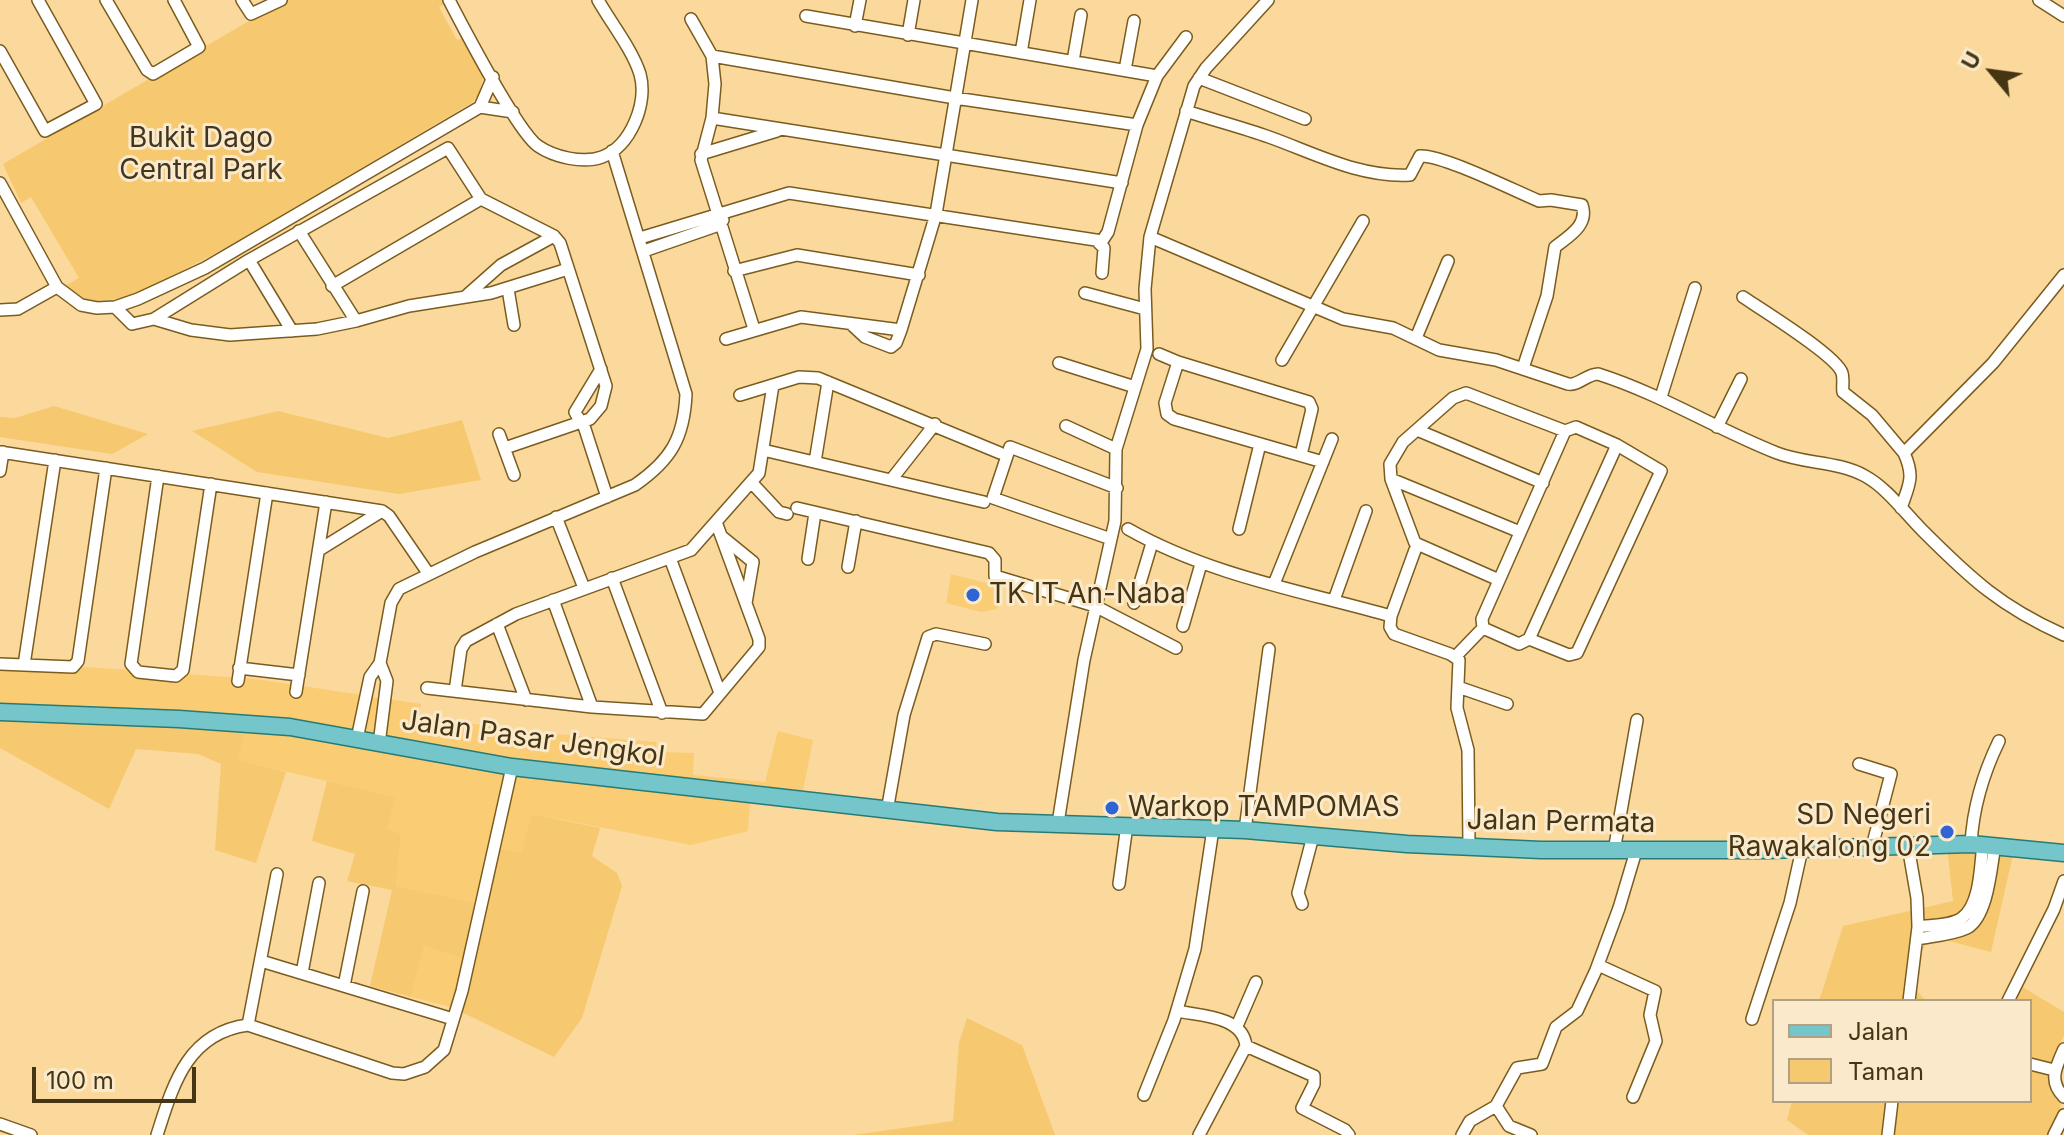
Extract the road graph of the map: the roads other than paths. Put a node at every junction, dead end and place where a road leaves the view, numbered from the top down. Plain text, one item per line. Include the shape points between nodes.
1 (38, 0) edge
2 (106, 0) edge
3 (174, 0) edge
4 (242, 0) edge
5 (281, 0) edge
6 (449, 0) edge
7 (598, 0) edge
8 (860, 0) edge
9 (914, 0) edge
10 (972, 0) edge
11 (1030, 0) edge
12 (1268, 0) edge
13 (2040, 0) edge
14 (1081, 15) dead end
15 (806, 16) dead end
16 (2064, 16) edge
17 (691, 19) dead end
18 (1134, 21) dead end
19 (855, 26) junction
20 (908, 35) junction
21 (1186, 37) dead end
22 (964, 43) junction
23 (0, 51) edge
24 (1021, 53) junction
25 (712, 56) junction
26 (1073, 61) junction
27 (1125, 70) junction
28 (1157, 76) junction
29 (493, 77) junction
30 (1199, 78) junction
31 (955, 98) junction
32 (480, 107) junction
33 (1186, 111) junction
34 (513, 112) junction
35 (712, 118) junction
36 (1305, 119) dead end
37 (1137, 125) junction
38 (781, 129) junction
39 (612, 151) junction
40 (701, 154) junction
41 (945, 156) junction
42 (0, 183) edge
43 (1122, 183) junction
44 (481, 199) junction
45 (936, 214) junction
46 (721, 217) junction
47 (1363, 221) dead end
48 (299, 231) junction
49 (554, 236) junction
50 (1150, 237) junction
51 (640, 238) junction
52 (1097, 241) junction
53 (644, 251) junction
54 (249, 260) junction
55 (1448, 261) dead end
56 (568, 269) junction
57 (734, 271) junction
58 (1102, 273) dead end
59 (919, 275) junction
60 (2064, 275) edge
61 (332, 286) junction
62 (57, 287) junction
63 (1695, 288) dead end
64 (508, 289) junction
65 (1085, 293) dead end
66 (465, 297) junction
67 (1743, 297) dead end
68 (1312, 306) junction
69 (115, 307) junction
70 (1145, 309) junction
71 (0, 310) edge
72 (154, 319) junction
73 (356, 321) junction
74 (851, 324) junction
75 (514, 325) dead end
76 (754, 329) junction
77 (901, 330) junction
78 (292, 331) junction
79 (1416, 338) junction
80 (726, 339) dead end
81 (1159, 354) dead end
82 (1282, 360) dead end
83 (1178, 362) junction
84 (1059, 363) dead end
85 (1523, 368) junction
86 (601, 369) junction
87 (1741, 379) dead end
88 (828, 382) junction
89 (773, 385) junction
90 (1135, 387) junction
91 (740, 395) dead end
92 (1661, 397) junction
93 (582, 423) junction
94 (935, 424) junction
95 (1066, 426) dead end
96 (1717, 427) junction
97 (1417, 430) junction
98 (1565, 431) junction
99 (499, 434) dead end
100 (1332, 439) dead end
101 (1260, 444) junction
102 (1617, 445) junction
103 (505, 448) junction
104 (1116, 449) junction
105 (763, 450) junction
106 (1, 452) edge
107 (1000, 453) dead end
108 (1904, 453) junction
109 (1301, 455) junction
110 (55, 460) junction
111 (815, 462) junction
112 (1323, 462) junction
113 (106, 468) junction
114 (0, 471) edge
115 (514, 475) dead end
116 (158, 476) junction
117 (1391, 479) junction
118 (891, 480) junction
119 (751, 482) junction
120 (1543, 483) junction
121 (211, 484) junction
122 (1117, 488) junction
123 (267, 493) junction
124 (607, 497) junction
125 (326, 502) junction
126 (984, 502) dead end
127 (1901, 508) junction
128 (382, 511) junction
129 (1366, 511) dead end
130 (815, 513) junction
131 (556, 517) junction
132 (856, 521) junction
133 (716, 522) junction
134 (1128, 529) dead end
135 (1239, 529) dead end
136 (1520, 532) junction
137 (720, 535) junction
138 (1111, 539) junction
139 (1152, 543) junction
140 (319, 550) junction
141 (1415, 550) dead end
142 (670, 558) junction
143 (808, 559) dead end
144 (1201, 564) junction
145 (848, 567) dead end
146 (428, 573) junction
147 (612, 578) junction
148 (1499, 580) junction
149 (1274, 584) junction
150 (584, 588) junction
151 (553, 600) junction
152 (1334, 600) junction
153 (746, 603) junction
154 (1134, 603) dead end
155 (1095, 606) junction
156 (1391, 616) junction
157 (497, 624) junction
158 (1183, 626) dead end
159 (1483, 628) junction
160 (2064, 635) edge
161 (1529, 639) junction
162 (985, 644) dead end
163 (1176, 648) dead end
164 (1269, 649) dead end
165 (1455, 657) junction
166 (380, 663) junction
167 (0, 664) edge
168 (24, 665) junction
169 (239, 668) junction
170 (299, 675) junction
171 (238, 681) dead end
172 (1458, 687) junction
173 (427, 688) dead end
174 (455, 691) junction
175 (296, 692) dead end
176 (720, 693) junction
177 (526, 700) junction
178 (1507, 704) dead end
179 (592, 707) junction
180 (0, 712) edge
181 (662, 713) junction
182 (1637, 720) dead end
183 (357, 739) junction
184 (1999, 741) dead end
185 (379, 744) junction
186 (1859, 764) dead end
187 (512, 767) junction
188 (887, 811) junction
189 (1058, 823) junction
190 (1127, 825) junction
191 (1213, 829) junction
192 (1245, 830) junction
193 (1313, 836) junction
194 (1983, 844) junction
195 (1469, 846) junction
196 (1908, 846) junction
197 (1872, 847) junction
198 (1802, 849) junction
199 (1614, 851) junction
200 (1636, 851) junction
201 (2064, 853) edge
202 (277, 874) dead end
203 (2064, 881) edge
204 (319, 883) dead end
205 (1119, 884) dead end
206 (363, 891) dead end
207 (1302, 904) dead end
208 (1917, 933) junction
209 (261, 961) junction
210 (1598, 965) junction
211 (302, 973) junction
212 (1256, 982) dead end
213 (344, 986) junction
214 (1909, 999) edge
215 (2009, 999) edge
216 (1177, 1011) junction
217 (453, 1019) junction
218 (1752, 1019) dead end
219 (248, 1025) junction
220 (1237, 1026) junction
221 (1246, 1046) junction
222 (2064, 1049) edge
223 (2032, 1064) edge
224 (2054, 1070) junction
225 (1144, 1095) dead end
226 (1633, 1097) dead end
227 (2064, 1097) edge
228 (1892, 1103) edge
229 (1496, 1106) junction
230 (2064, 1115) edge
231 (0, 1124) edge
232 (31, 1135) edge
233 (157, 1135) edge
234 (1199, 1135) edge
235 (1349, 1135) edge
236 (1462, 1135) edge
237 (1531, 1135) edge
238 (1888, 1135) edge
239 (2054, 1135) edge

1 - 23 street via 96,104 45,131
2 - 3 street via 153,74 199,47
4 - 5 street via 251,14
6 - 29 street
7 - 39 street via 640,76 636,119
8 - 19 street
9 - 20 street
10 - 22 street
11 - 24 street
12 - 30 street
13 - 16 street
14 - 26 street
15 - 19 street
17 - 25 street
18 - 27 street
19 - 20 street
20 - 22 street
21 - 28 street
22 - 24 street
22 - 31 street
24 - 26 street
25 - 31 street
25 - 35 street
26 - 27 street
27 - 28 street
28 - 37 street
29 - 32 street
29 - 34 street
30 - 33 street
30 - 36 street
31 - 37 street
31 - 41 street
32 - 34 street
32 - 69 street via 205,268
33 - 50 street
33 - 85 street via 1315,157 1378,173 1410,175 1420,156 1427,156 1539,201 1582,205 1579,227 1555,247 1547,296
34 - 39 street via 527,137 553,154 587,159
35 - 38 street
35 - 40 street
37 - 43 street
38 - 40 street
38 - 41 street
39 - 51 street
40 - 46 street
41 - 43 street
41 - 45 street
42 - 62 street
43 - 52 street via 1108,232
44 - 48 street via 445,148
44 - 49 street
44 - 61 street
45 - 46 street via 780,193
45 - 52 street
45 - 59 street
46 - 51 street
46 - 53 street
46 - 57 street
47 - 68 street
48 - 54 street
48 - 61 street
49 - 56 street
49 - 66 street via 501,265
50 - 68 street
50 - 70 street
51 - 53 street
52 - 58 street via 1104,248
53 - 124 street via 686,394 685,420 657,470
54 - 72 street
54 - 78 street
55 - 79 street
56 - 64 street
56 - 86 street
57 - 59 street via 797,255
57 - 76 street
59 - 77 street
60 - 108 street via 1993,363
61 - 73 street
62 - 69 street via 81,305
62 - 71 street via 18,309
63 - 92 street
64 - 66 street
64 - 75 street
65 - 70 street
66 - 73 street
67 - 108 street via 1838,367 1843,392 1872,415
68 - 79 street
68 - 82 street
69 - 72 street via 132,324
70 - 90 street via 1147,349
72 - 78 street via 230,335
73 - 78 street
74 - 76 street via 801,317
74 - 77 street
74 - 77 street via 865,337 891,347
76 - 80 street
79 - 85 street via 1439,350
81 - 83 street
83 - 101 street via 1165,403 1167,414
83 - 109 street via 1309,402 1312,409
84 - 90 street
85 - 92 street via 1572,385 1598,374
86 - 93 street via 575,412
86 - 93 street via 605,395
87 - 96 street
88 - 89 street via 799,377
88 - 94 street
88 - 111 street
89 - 91 street
89 - 105 street
90 - 104 street
92 - 96 street
93 - 103 street
93 - 124 street
94 - 107 street
94 - 118 street
95 - 104 street
96 - 127 street via 1789,457 1867,477
97 - 98 street via 1466,393
97 - 117 street via 1390,464
97 - 120 street
98 - 102 street via 1576,427
98 - 120 street
99 - 103 street
100 - 112 street
101 - 109 street
101 - 135 street
102 - 161 street
102 - 161 street via 1661,471 1577,653 1569,655
103 - 115 street
104 - 122 street
105 - 111 street
105 - 119 street via 759,473
106 - 110 street
106 - 114 street
108 - 127 street via 1912,470
109 - 112 street
110 - 113 street
110 - 168 street
111 - 118 street
112 - 149 street
113 - 116 street
113 - 168 street via 78,661 73,667
116 - 121 street
116 - 121 street via 131,664 138,672 176,676 183,670
117 - 136 street
117 - 148 street via 1415,543
118 - 126 street
119 - 130 street via 779,512
119 - 133 street
120 - 136 street
121 - 123 street
122 - 138 street
122 - 138 street via 1010,447 993,498
123 - 125 street
123 - 169 street
124 - 131 street
125 - 128 street
125 - 140 street
127 - 160 street via 1980,587 2029,620
128 - 140 street
128 - 146 street
129 - 152 street
130 - 132 street
130 - 143 street
131 - 146 street
131 - 150 street
132 - 145 street
132 - 155 street via 989,553 995,560 995,576
133 - 137 street
133 - 142 street via 691,550
134 - 139 street
136 - 148 street
137 - 153 street
137 - 153 street via 753,562
138 - 155 street
139 - 144 street
139 - 154 street
140 - 170 street
141 - 156 street
142 - 147 street
142 - 176 street
144 - 149 street
144 - 158 street
146 - 166 street via 394,595
147 - 150 street
147 - 181 street
148 - 159 street
149 - 152 street
150 - 151 street
151 - 157 street
151 - 179 street
152 - 156 street
153 - 176 street via 759,647
155 - 163 street
155 - 189 street
156 - 165 street via 1394,634
157 - 174 street via 466,641
157 - 177 street
159 - 161 street via 1519,644
159 - 165 street
162 - 188 street via 928,637 904,715
164 - 192 street
165 - 172 street via 1460,665
166 - 183 street via 370,677
166 - 185 street via 387,681
167 - 168 street
169 - 170 street
169 - 171 street
170 - 175 street
172 - 178 street
172 - 195 street via 1457,708 1468,750
173 - 174 street
174 - 177 street
176 - 181 street via 703,714
177 - 179 street
179 - 181 street
180 - 183 main road, Jalan Pasar Jengkol via 290,727
182 - 199 street
183 - 185 main road, Jalan Pasar Jengkol
184 - 194 street via 1984,772 1972,821
185 - 187 main road, Jalan Pasar Jengkol
186 - 197 street via 1891,774
187 - 188 main road, Jalan Pasar Jengkol
187 - 217 street
188 - 189 main road, Jalan Pasar Jengkol
189 - 190 main road, Jalan Permata
190 - 191 main road, Jalan Permata
190 - 205 street
191 - 192 main road, Jalan Permata
191 - 216 street via 1195,949
192 - 193 main road, Jalan Permata
193 - 195 main road, Jalan Permata
193 - 207 street via 1298,893
194 - 196 main road, Jalan Permata
194 - 201 main road, Jalan Permata
194 - 208 street via 1967,912
195 - 199 main road, Jalan Permata
196 - 197 main road, Jalan Permata
196 - 208 street
197 - 198 main road, Jalan Permata
198 - 200 main road, Jalan Permata
198 - 218 street
199 - 200 main road, Jalan Permata
200 - 210 street
202 - 209 street
203 - 215 street
204 - 211 street
206 - 213 street
208 - 214 street
209 - 211 street
209 - 219 street
210 - 226 street via 1655,991 1650,1015 1656,1041
210 - 229 street via 1577,1011 1556,1027 1542,1064 1514,1070
211 - 213 street
212 - 220 street
213 - 217 street
216 - 220 street
216 - 225 street
217 - 219 street via 444,1050 425,1067 404,1074 383,1072
219 - 233 street via 212,1037 182,1067
220 - 221 street
221 - 234 street
221 - 235 street via 1314,1076 1302,1108
222 - 224 street
223 - 224 street
224 - 227 street via 2055,1086
228 - 238 street
229 - 236 street via 1470,1121
229 - 237 street via 1509,1126
230 - 239 street
231 - 232 street

